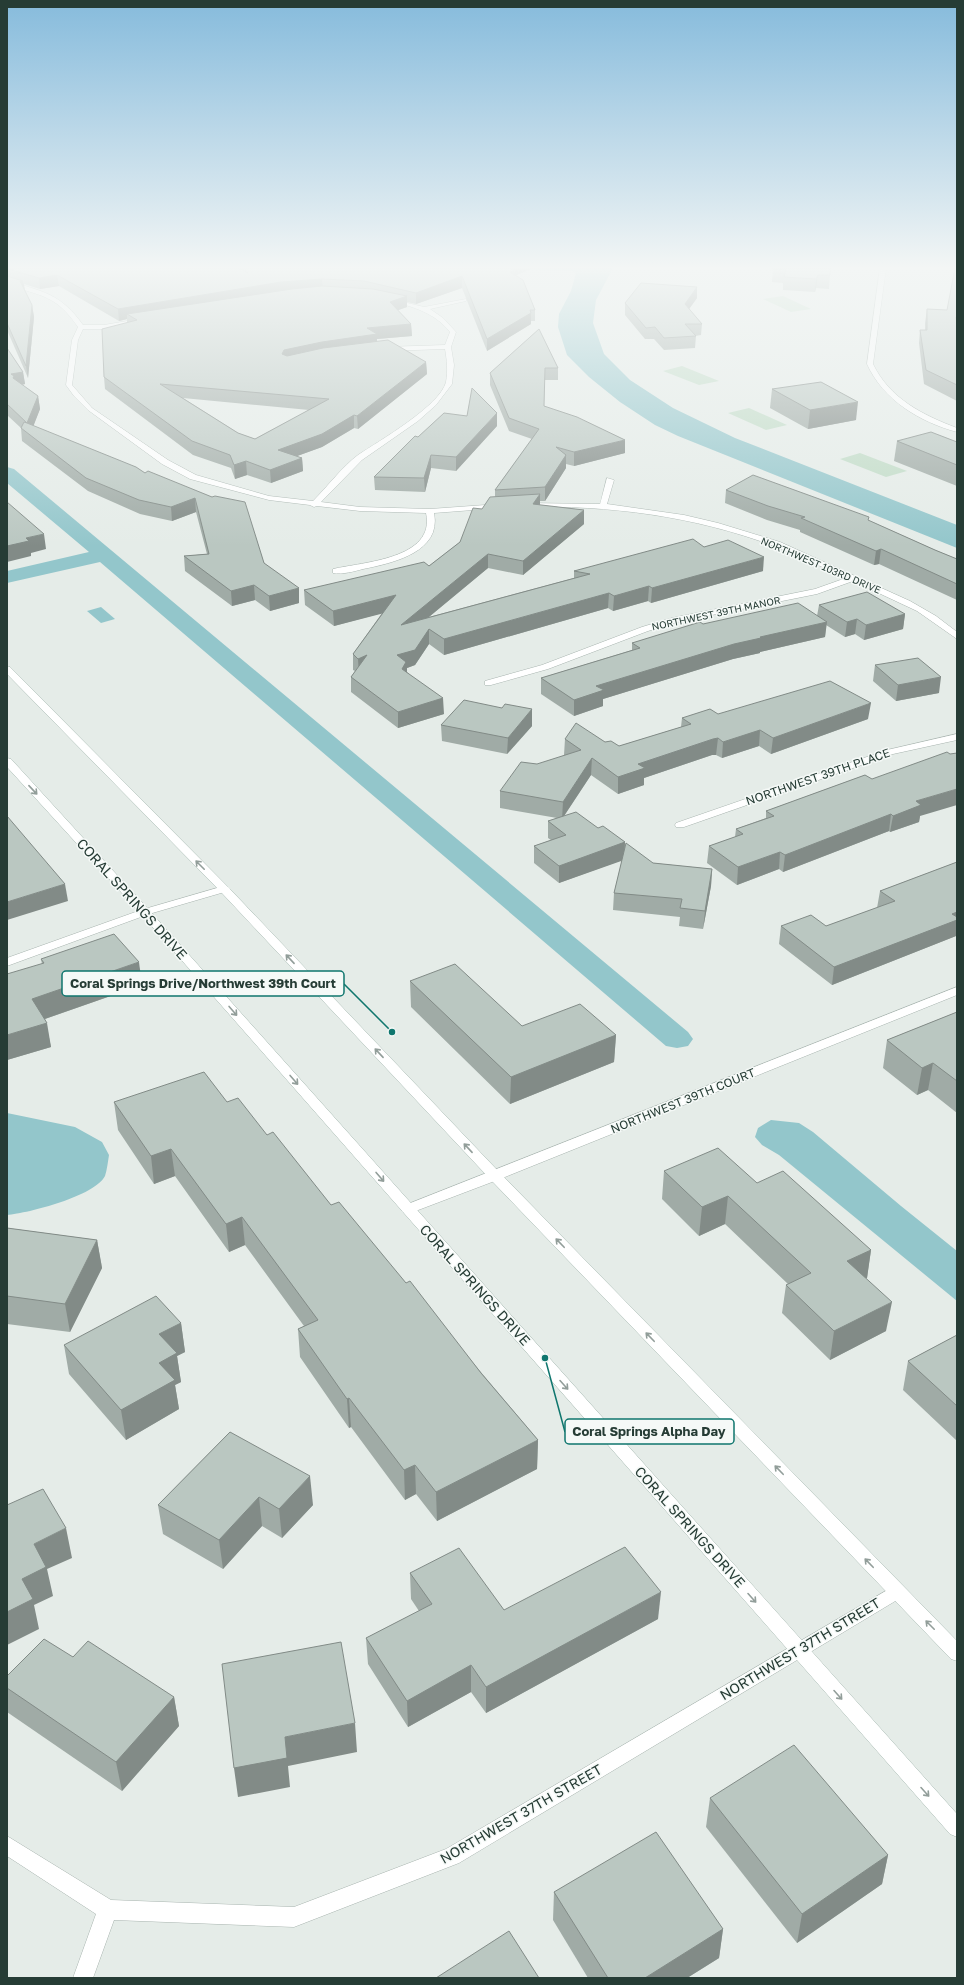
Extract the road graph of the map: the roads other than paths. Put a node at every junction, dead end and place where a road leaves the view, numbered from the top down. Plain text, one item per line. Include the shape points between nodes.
1 (72, 361) edge
2 (450, 361) edge
3 (870, 361) edge
4 (957, 430) edge
5 (610, 480) dead end
6 (314, 505) junction
7 (603, 506) junction
8 (430, 511) junction
9 (336, 571) dead end
10 (853, 578) junction
11 (957, 636) edge
12 (7, 669) edge
13 (488, 683) dead end
14 (957, 736) edge
15 (7, 762) edge
16 (680, 825) dead end
17 (224, 889) junction
18 (145, 912) junction
19 (7, 962) edge
20 (957, 991) edge
21 (495, 1176) junction
22 (408, 1209) junction
23 (896, 1592) junction
24 (798, 1650) junction
25 (957, 1653) edge
26 (957, 1828) edge
27 (7, 1845) edge
28 (108, 1910) junction
29 (83, 1978) edge

1 - 6 street, NORTHWEST 103RD DRIVE via 69,385 76,395 90,409 165,462 193,477 269,498
2 - 6 street via 449,384 434,404 416,420 359,458
3 - 4 street via 875,377 889,394
5 - 7 street
6 - 8 street, NORTHWEST 103RD DRIVE via 360,510
7 - 8 street, NORTHWEST 103RD DRIVE via 547,504
7 - 10 street, NORTHWEST 103RD DRIVE via 669,515 725,528 777,544
8 - 9 street via 432,525 426,540 390,561
10 - 11 street, NORTHWEST 103RD DRIVE via 901,598 942,623
10 - 13 street, NORTHWEST 39TH MANOR via 817,591 652,626 545,667
17 -> 12 street
14 - 16 street, NORTHWEST 39TH PLACE via 890,752
15 -> 18 street, CORAL SPRINGS DRIVE
17 - 18 street
21 -> 17 street
18 - 19 street
18 -> 22 street, CORAL SPRINGS DRIVE
20 - 21 street, NORTHWEST 39TH COURT
21 - 22 street, NORTHWEST 39TH COURT
23 -> 21 street
22 -> 24 street, CORAL SPRINGS DRIVE
23 - 24 street, NORTHWEST 37TH STREET
25 -> 23 street
24 -> 26 street, CORAL SPRINGS DRIVE
24 - 28 street, NORTHWEST 37TH STREET via 452,1856 301,1914 294,1916
27 - 28 street
28 - 29 street

